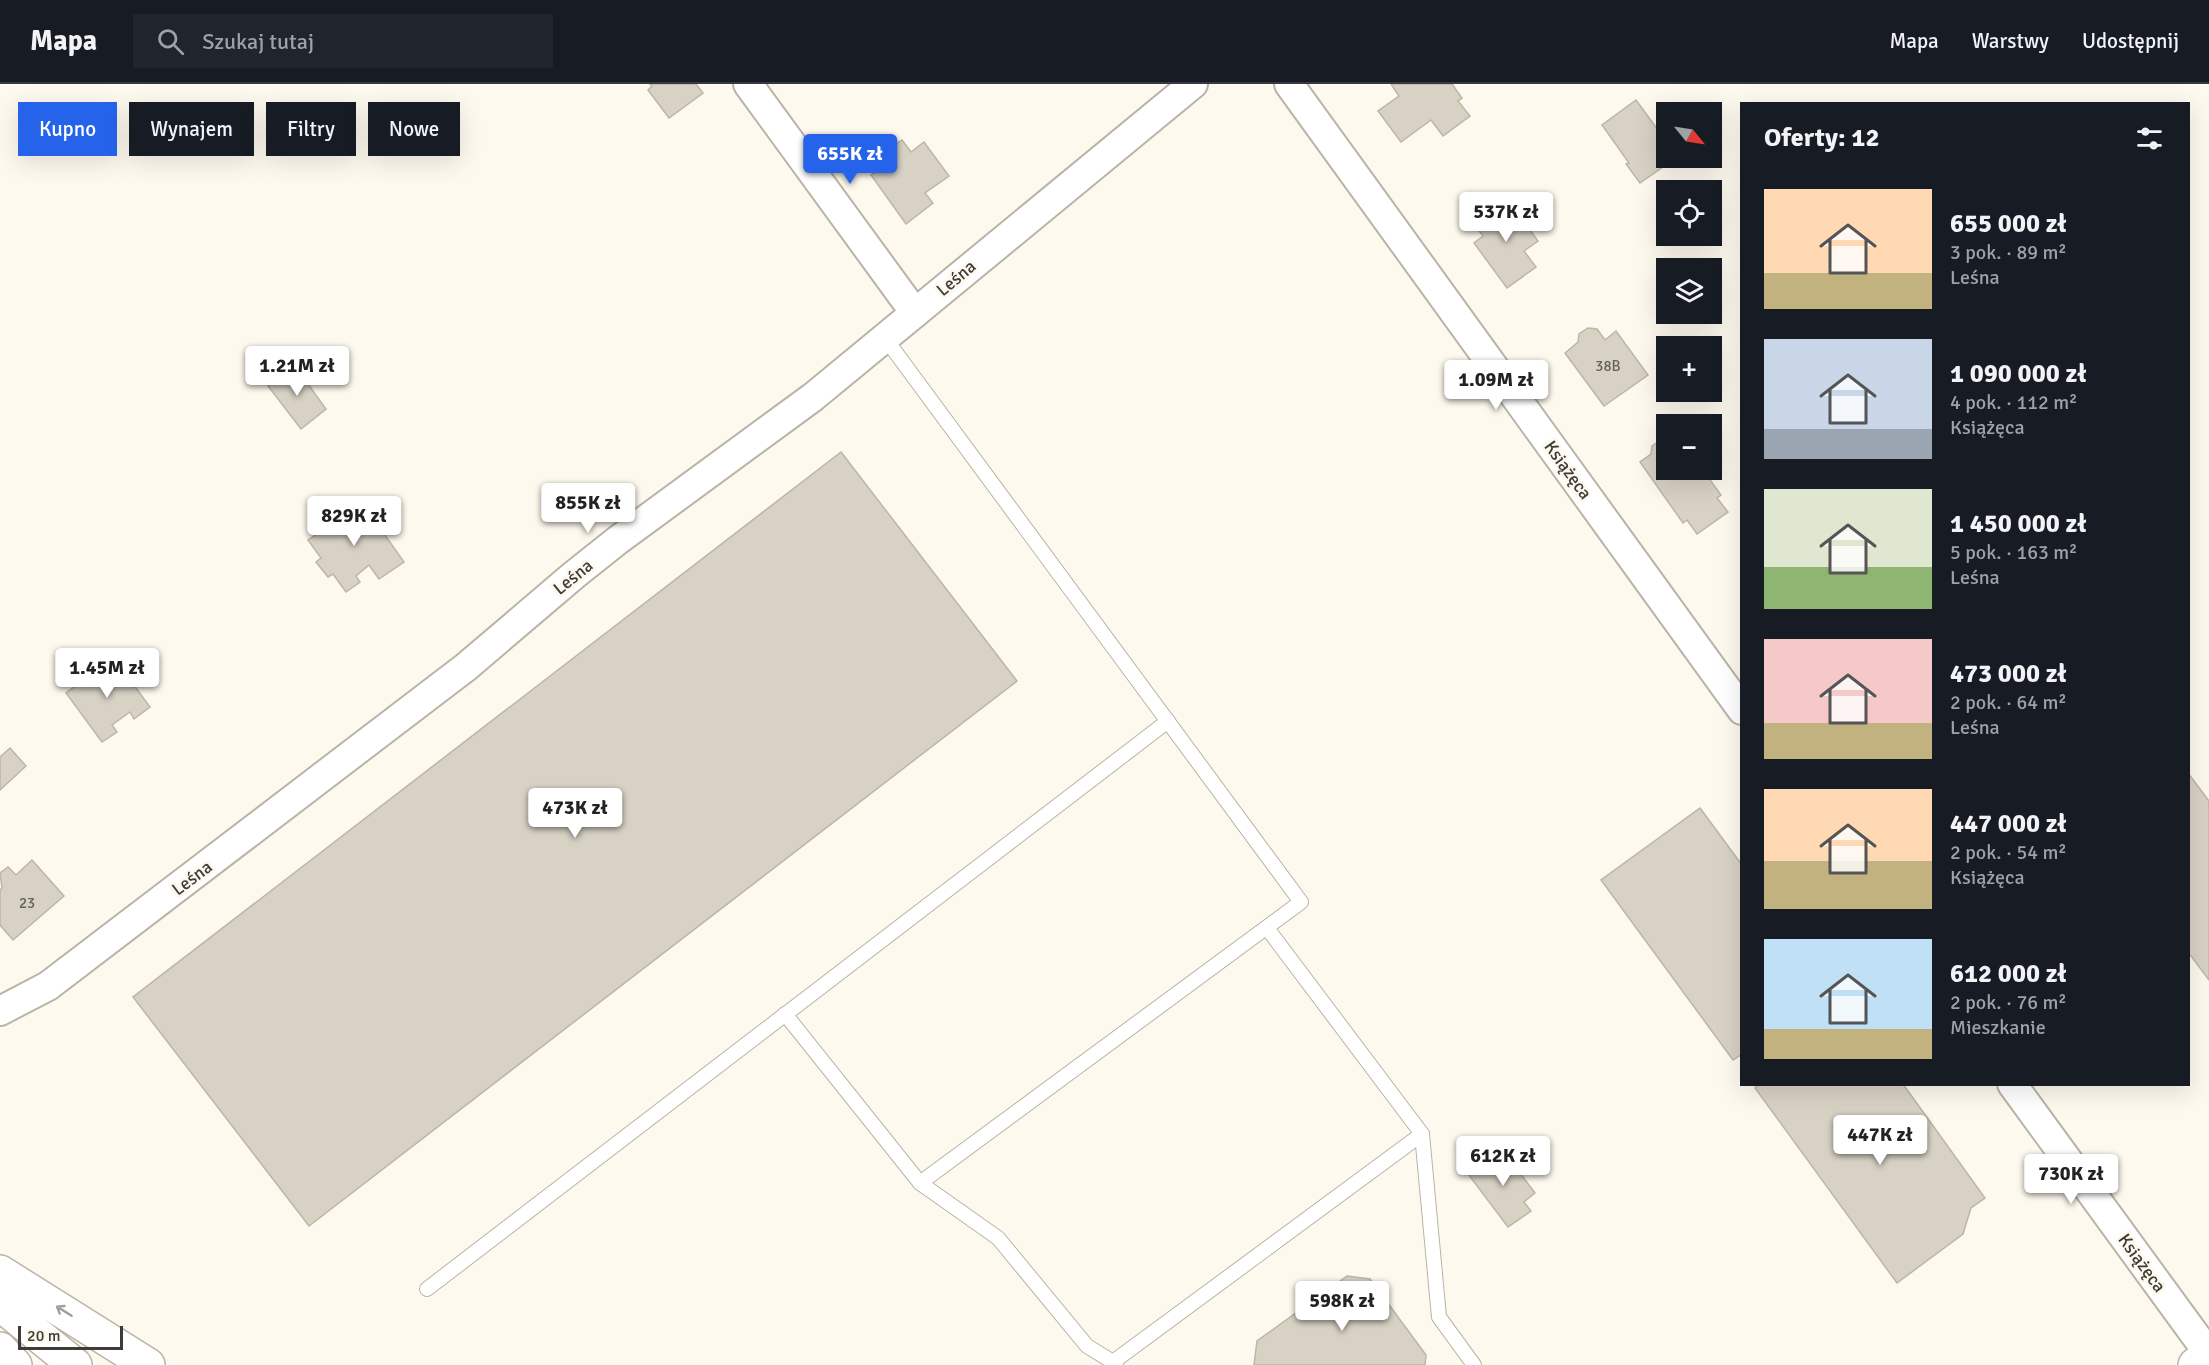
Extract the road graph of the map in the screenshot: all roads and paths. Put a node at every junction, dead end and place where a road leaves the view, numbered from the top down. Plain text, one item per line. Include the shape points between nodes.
1 (748, 84) edge
2 (1193, 84) edge
3 (1288, 84) edge
4 (915, 313) junction
5 (885, 338) junction
6 (1740, 707) edge
7 (1168, 721) junction
8 (1267, 928) junction
9 (0, 1011) edge
10 (785, 1014) junction
11 (2013, 1086) edge
12 (1422, 1134) junction
13 (920, 1183) junction
14 (0, 1272) edge
15 (427, 1288) dead end
16 (0, 1304) edge
17 (0, 1349) edge
18 (2209, 1354) edge
19 (1115, 1364) edge
20 (15, 1365) edge
21 (75, 1365) edge
22 (148, 1365) edge
23 (1474, 1365) edge
24 (2195, 1365) edge

1 - 4 street
2 - 4 street, Leśna
3 - 6 street, Książęca
4 - 5 street, Leśna
5 - 7 lane
5 - 9 street, Leśna via 813,397 601,554 466,667 231,848 48,986
7 - 8 lane via 1301,902
7 - 10 lane
8 - 12 lane
8 - 13 lane
10 - 13 lane
10 - 15 lane
11 - 18 street, Książęca
12 - 19 lane
12 - 23 lane via 1439,1317
13 - 19 lane via 998,1238 1087,1346
22 -> 14 main road
16 - 21 main road
17 - 20 main road
18 - 24 main road

